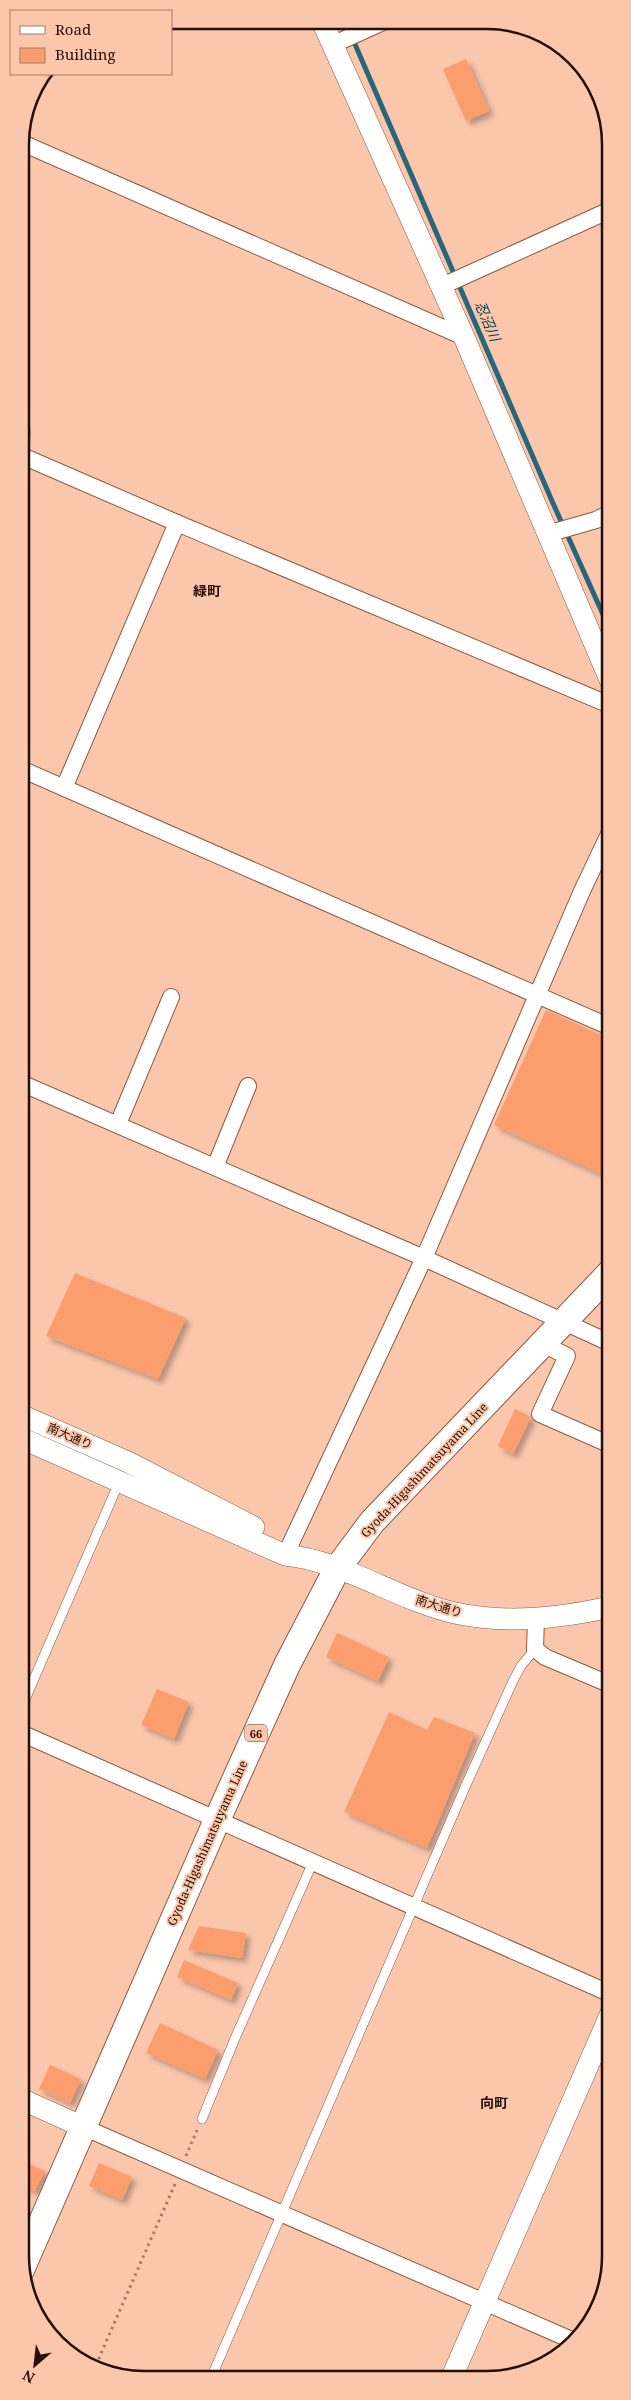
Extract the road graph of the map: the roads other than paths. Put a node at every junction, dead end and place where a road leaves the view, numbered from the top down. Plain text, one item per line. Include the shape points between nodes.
1 (325, 29) edge
2 (367, 29) edge
3 (332, 45) junction
4 (29, 146) edge
5 (602, 214) edge
6 (440, 287) junction
7 (464, 337) junction
8 (29, 459) edge
9 (602, 517) edge
10 (177, 523) junction
11 (547, 534) junction
12 (602, 661) edge
13 (602, 703) edge
14 (29, 773) edge
15 (64, 788) junction
16 (602, 850) edge
17 (538, 994) junction
18 (171, 997) dead end
19 (602, 1023) edge
20 (29, 1086) edge
21 (248, 1086) dead end
22 (118, 1124) junction
23 (215, 1167) junction
24 (424, 1258) junction
25 (602, 1282) edge
26 (565, 1321) junction
27 (602, 1339) edge
28 (543, 1344) junction
29 (29, 1419) edge
30 (602, 1441) edge
31 (29, 1442) edge
32 (128, 1462) junction
33 (120, 1482) junction
34 (297, 1551) junction
35 (337, 1569) junction
36 (602, 1608) edge
37 (536, 1618) junction
38 (535, 1649) junction
39 (602, 1682) edge
40 (29, 1691) edge
41 (29, 1737) edge
42 (216, 1820) junction
43 (313, 1862) junction
44 (414, 1907) junction
45 (602, 1990) edge
46 (602, 2033) edge
47 (29, 2103) edge
48 (202, 2119) road end
49 (83, 2127) junction
50 (281, 2213) junction
51 (29, 2252) edge
52 (484, 2301) junction
53 (568, 2339) edge
54 (214, 2371) edge
55 (454, 2371) edge

1 - 3 street
2 - 3 street
3 - 6 street
4 - 7 street
5 - 6 street
6 - 7 street
7 - 11 street
8 - 10 street
9 - 11 street
10 - 13 street
10 - 15 street
11 - 12 street
14 - 15 street
15 - 17 street
16 - 17 street
17 - 19 street
17 - 24 street
18 - 22 street
20 - 22 street
21 - 23 street
22 - 23 street
23 - 24 street
24 - 26 street
24 - 34 street
25 - 26 main road, Gyoda-Higashimatsuyama Line / 66
26 - 27 street
26 - 28 main road, Gyoda-Higashimatsuyama Line / 66
28 - 30 street via 567,1356 540,1414
28 - 35 main road, Gyoda-Higashimatsuyama Line / 66 via 372,1522
29 - 32 street, 南大通り
31 - 33 street, 南大通り
32 - 33 lane
32 - 34 street, 南大通り
33 - 34 street, 南大通り via 286,1555
33 - 40 lane
34 - 35 street, 南大通り
35 - 37 street, 南大通り via 455,1613 504,1619
35 - 42 main road, Gyoda-Higashimatsuyama Line / 66 via 287,1665
36 - 37 street, 南大通り
37 - 38 street
38 - 39 street via 545,1657
38 - 44 lane via 513,1681
41 - 42 street
42 - 43 street
42 - 49 main road, Gyoda-Higashimatsuyama Line / 66
43 - 44 street
43 - 48 lane
44 - 45 street
44 - 50 lane
46 - 52 street
47 - 49 street
49 - 50 street
49 - 51 main road, Gyoda-Higashimatsuyama Line / 66
50 - 52 street
50 - 54 lane
52 - 53 street
52 - 55 street

